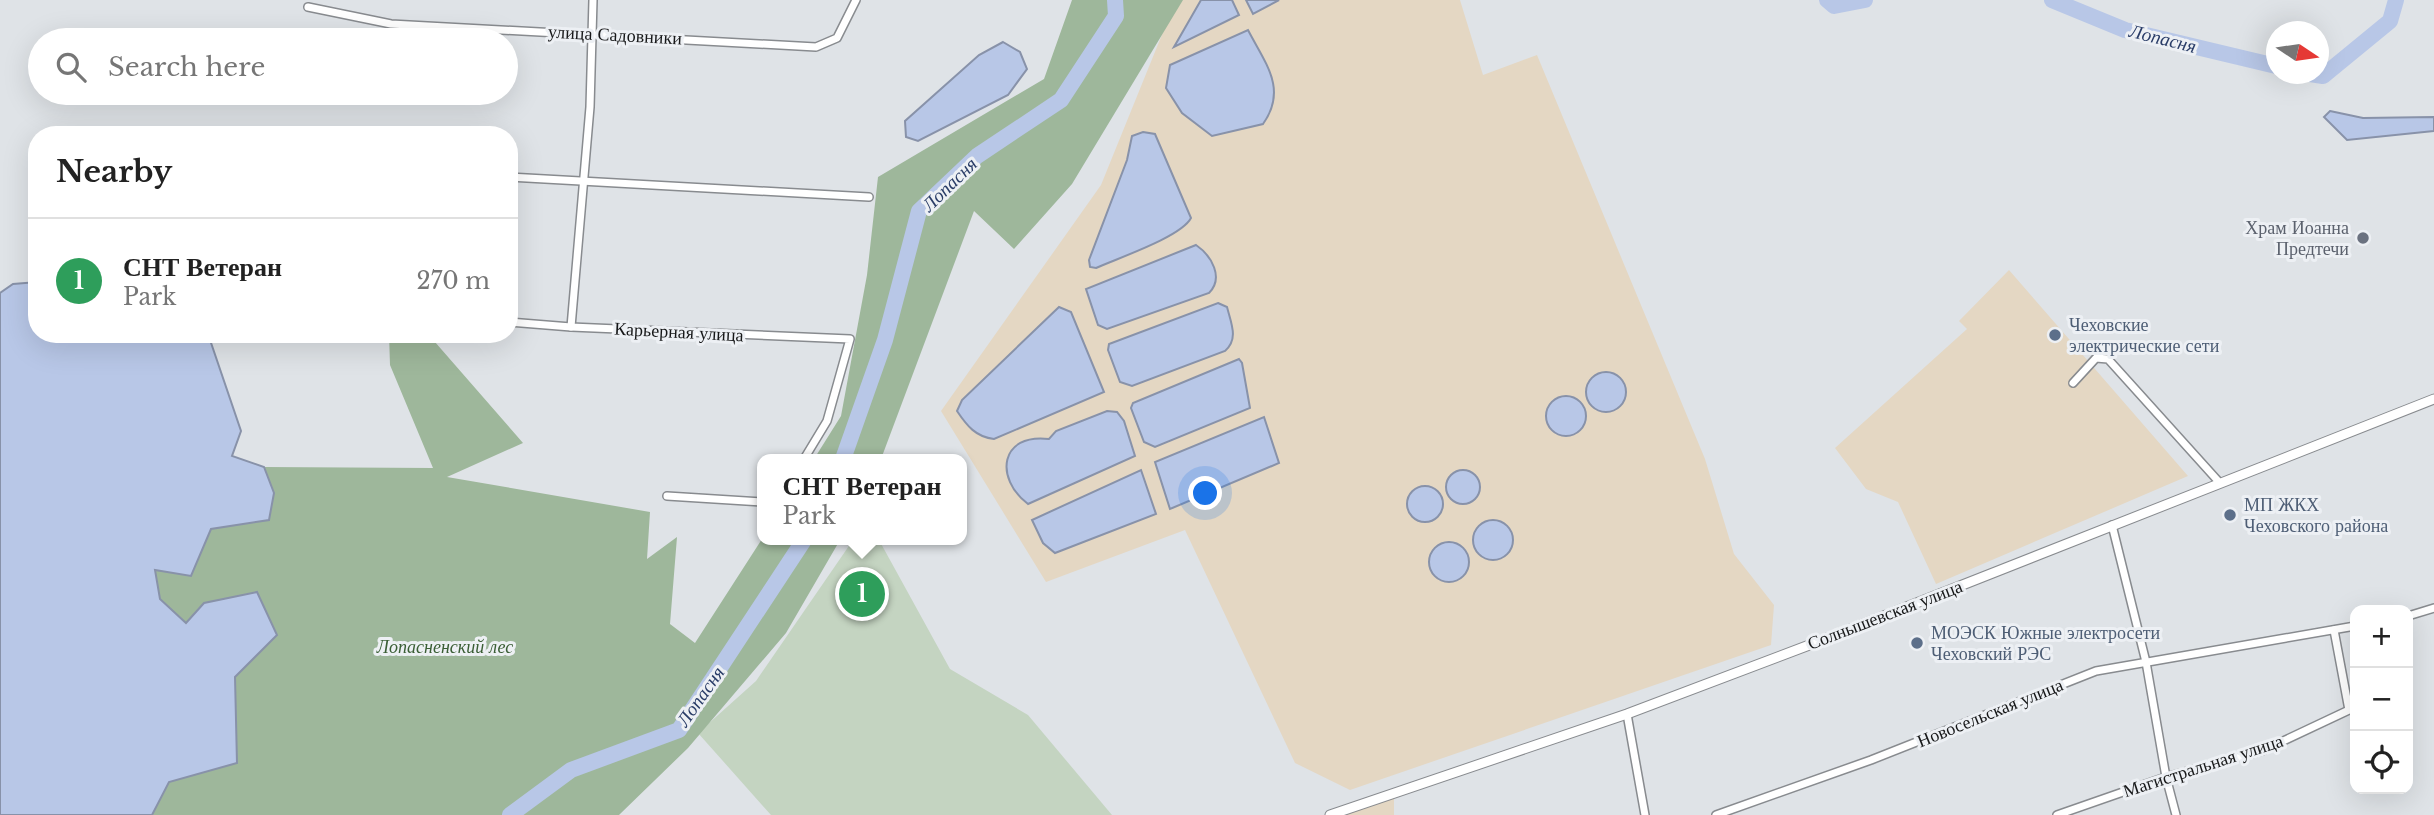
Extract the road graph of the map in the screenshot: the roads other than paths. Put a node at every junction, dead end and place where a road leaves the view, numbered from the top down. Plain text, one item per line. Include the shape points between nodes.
1 (593, 0) edge
2 (856, 0) edge
3 (308, 8) dead end
4 (472, 28) edge
5 (518, 30) edge
6 (594, 34) junction
7 (518, 177) edge
8 (582, 181) junction
9 (869, 197) dead end
10 (518, 323) edge
11 (571, 327) junction
12 (2073, 383) dead end
13 (2434, 399) edge
14 (807, 454) edge
15 (2219, 482) junction
16 (667, 496) dead end
17 (757, 502) edge
18 (2112, 525) junction
19 (2434, 608) edge
20 (2413, 614) edge
21 (2350, 627) edge
22 (2334, 630) junction
23 (2146, 662) junction
24 (1627, 713) junction
25 (2166, 778) junction
26 (1330, 815) edge
27 (1645, 815) edge
28 (1716, 815) edge
29 (2057, 815) edge
30 (2176, 815) edge

1 - 6 street
2 - 6 street, улица Садовники via 837,38 816,47
3 - 4 street, улица Садовники via 391,24
5 - 6 street, улица Садовники
6 - 8 street
7 - 8 street
8 - 9 street
8 - 11 street
10 - 11 street, Карьерная улица
11 - 14 street, Карьерная улица via 850,340 827,422
12 - 15 street via 2096,358 2108,359
13 - 15 street, Солнышевская улица
15 - 18 street, Солнышевская улица
16 - 17 street
18 - 23 street
18 - 24 street, Солнышевская улица
19 - 20 street
21 - 22 street, Новосельская улица
22 - 23 street, Новосельская улица
22 - 25 street, Магистральная улица via 2349,710 2262,751
23 - 25 street
23 - 28 street, Новосельская улица via 2096,671
24 - 26 street, Солнышевская улица
24 - 27 street
25 - 29 street, Магистральная улица
25 - 30 street

